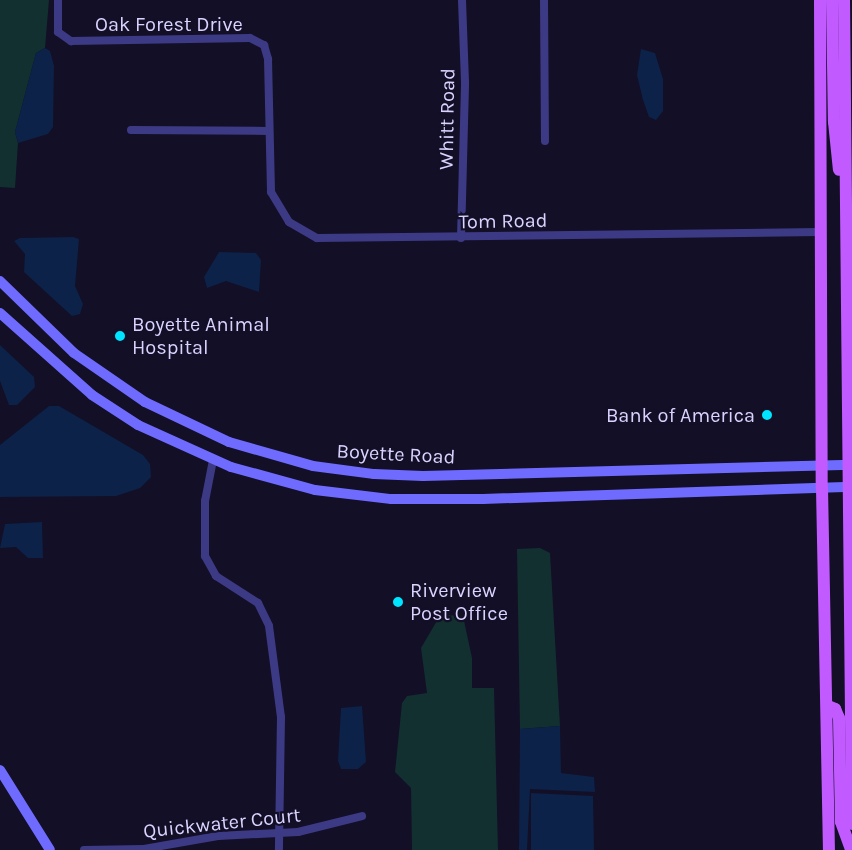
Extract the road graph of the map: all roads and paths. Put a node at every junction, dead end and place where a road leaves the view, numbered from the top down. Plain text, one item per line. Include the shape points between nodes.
1 (58, 0) edge
2 (462, 0) edge
3 (544, 0) edge
4 (820, 0) edge
5 (832, 0) edge
6 (844, 0) edge
7 (131, 130) dead end
8 (268, 131) junction
9 (545, 141) dead end
10 (845, 188) junction
11 (820, 232) junction
12 (461, 238) junction
13 (0, 281) edge
14 (0, 313) edge
15 (213, 460) junction
16 (850, 465) edge
17 (822, 466) junction
18 (850, 487) edge
19 (822, 488) junction
20 (828, 706) junction
21 (0, 770) edge
22 (362, 816) dead end
23 (852, 824) edge
24 (277, 834) junction
25 (50, 850) edge
26 (84, 850) edge
27 (279, 850) edge
28 (829, 850) edge
29 (851, 850) edge

1 - 8 street, Oak Forest Drive via 58,32 71,41 250,38 264,45 268,58
2 - 12 street, Whitt Road via 465,82
3 - 9 street
4 - 11 main road
5 - 10 main road via 834,122
6 - 10 main road
7 - 8 street
8 - 12 street, Tom Road via 272,197 281,213 300,230 333,240
10 - 16 main road
11 - 12 street, Tom Road
11 - 17 main road
13 - 17 main road, Boyette Road via 74,353 139,399 202,432 294,461 398,476
14 - 15 main road via 106,405
15 - 19 main road via 295,486 392,499
15 - 24 street via 205,501 205,556 216,576 258,603 269,626 281,717
16 - 17 main road, Boyette Road
16 - 18 main road
17 - 19 main road
18 - 19 main road
18 - 23 main road
19 - 20 main road
20 - 28 main road
20 - 29 main road via 835,709 839,718 842,822
21 - 25 main road
22 - 24 street, Quickwater Court via 311,830
24 - 26 street, Quickwater Court via 218,836 144,849
24 - 27 street

